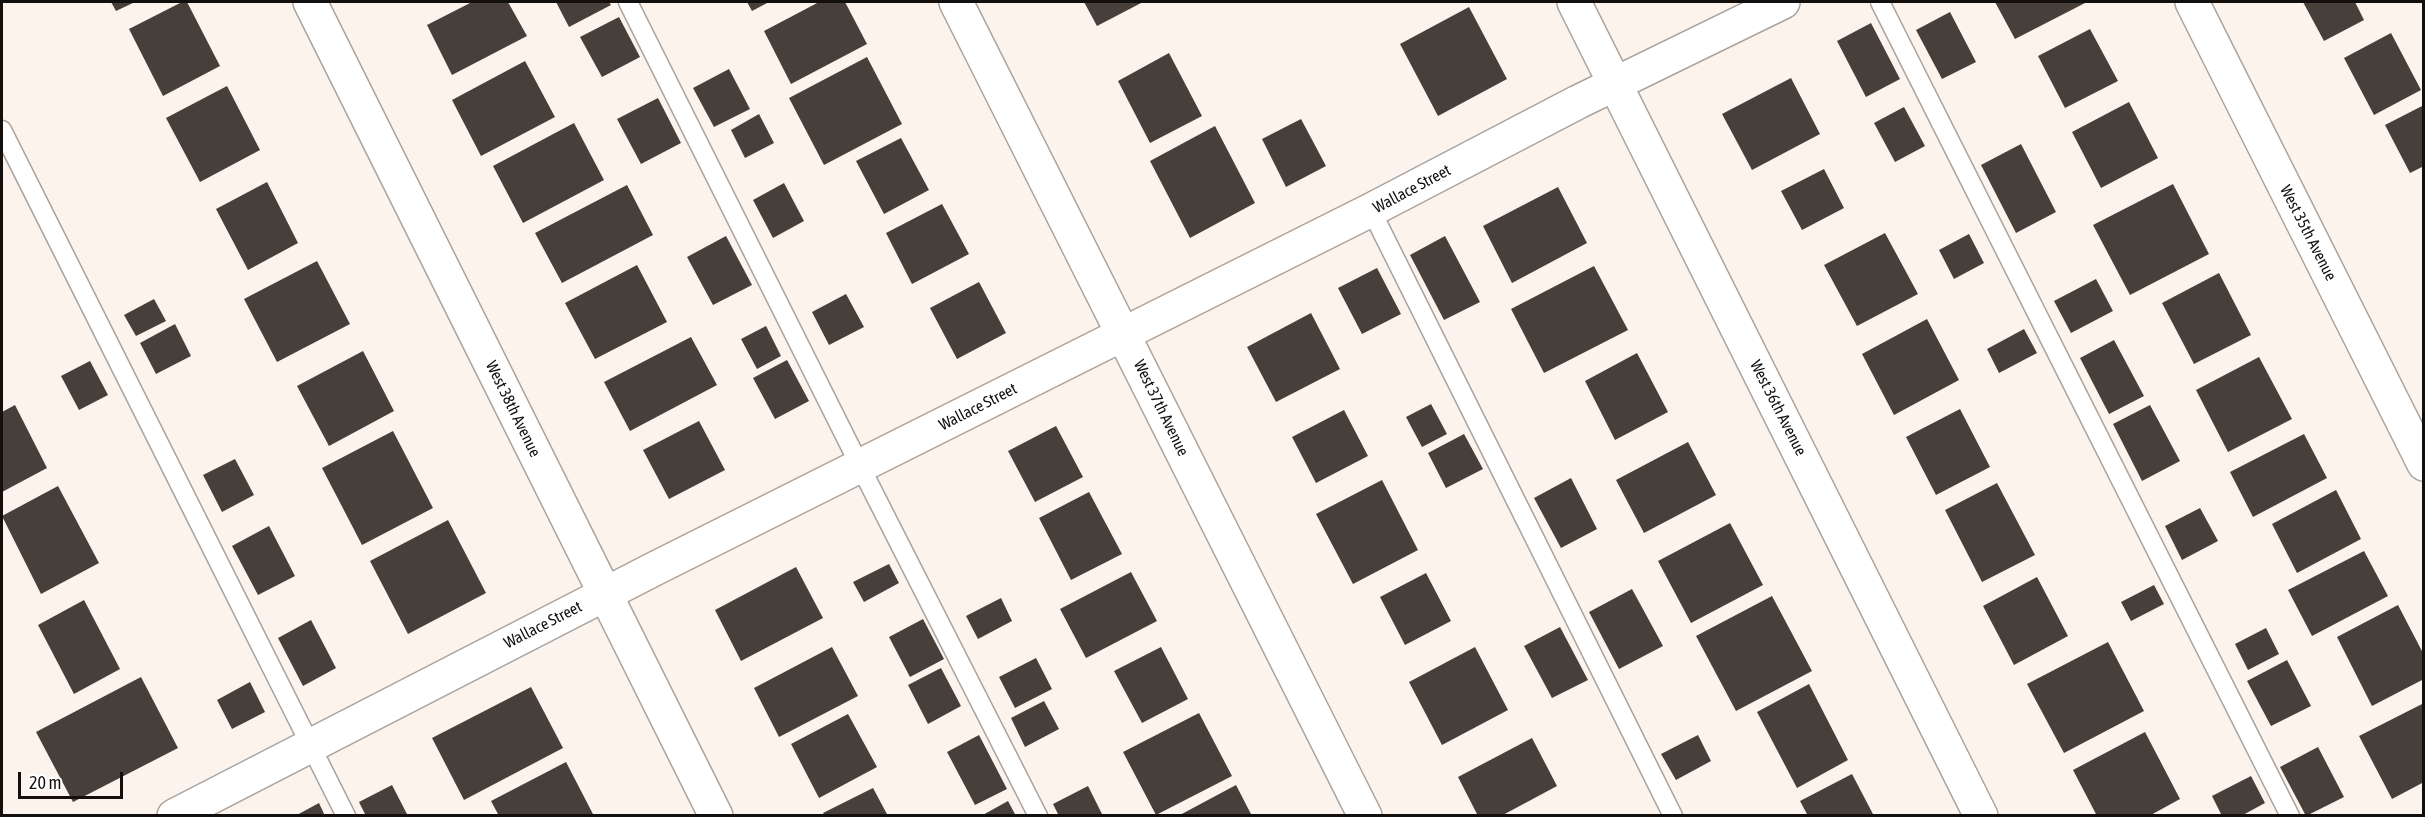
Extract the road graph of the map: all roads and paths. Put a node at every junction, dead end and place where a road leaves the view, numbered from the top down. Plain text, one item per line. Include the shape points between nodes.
1 (310, 2) edge
2 (628, 2) edge
3 (956, 2) edge
4 (1574, 2) edge
5 (1783, 2) edge
6 (1880, 2) edge
7 (2192, 2) edge
8 (1616, 84) junction
9 (2, 130) edge
10 (1371, 210) junction
11 (1124, 334) junction
12 (2424, 464) edge
13 (860, 466) junction
14 (605, 593) junction
15 (311, 746) junction
16 (174, 816) edge
17 (346, 816) edge
18 (716, 816) edge
19 (1038, 816) edge
20 (1365, 816) edge
21 (1673, 816) edge
22 (1981, 816) edge
23 (2290, 816) edge

1 - 14 street, West 38th Avenue
2 - 13 lane
3 - 11 street, West 37th Avenue
4 - 8 street, West 36th Avenue
5 - 8 street, Wallace Street
6 - 23 lane
7 - 12 street, West 35th Avenue
8 - 10 street, Wallace Street
8 - 22 street, West 36th Avenue
9 - 15 lane
10 - 11 street, Wallace Street
10 - 21 lane
11 - 13 street, Wallace Street
11 - 20 street, West 37th Avenue
13 - 14 street, Wallace Street
13 - 19 lane
14 - 15 street, Wallace Street
14 - 18 street, West 38th Avenue
15 - 16 street, Wallace Street
15 - 17 lane

